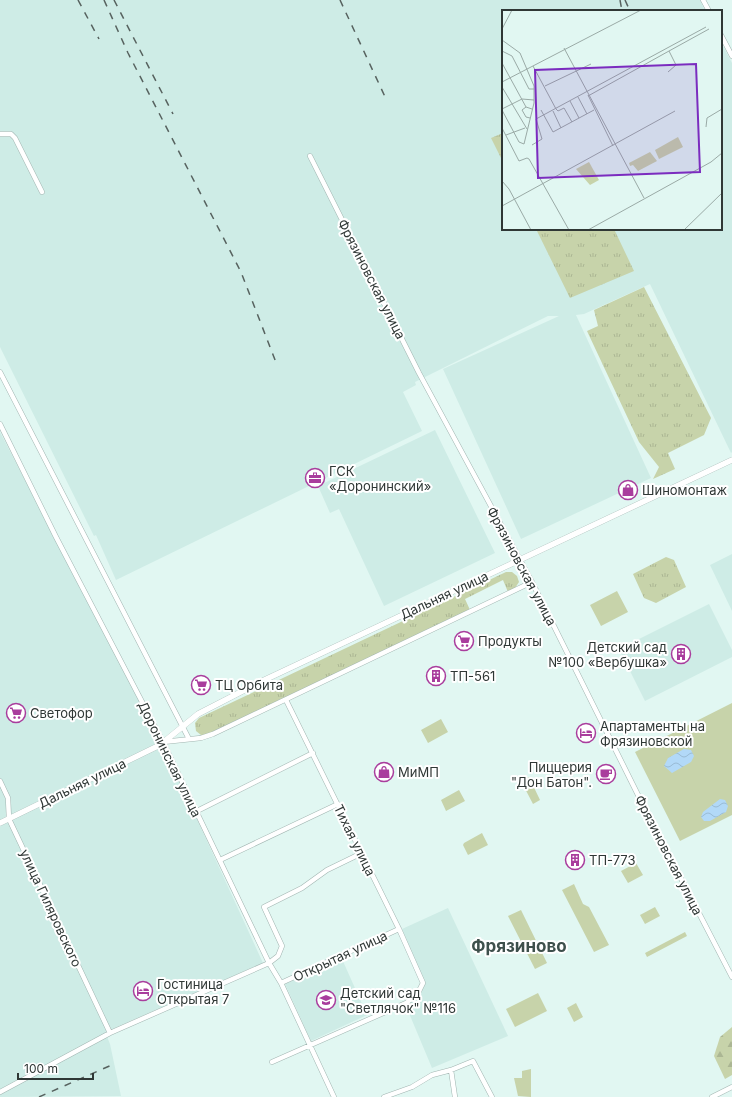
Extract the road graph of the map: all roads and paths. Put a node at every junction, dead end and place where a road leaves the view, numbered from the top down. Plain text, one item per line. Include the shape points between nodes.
1 (703, 0) edge
2 (708, 10) edge
3 (722, 37) edge
4 (732, 56) edge
5 (0, 134) edge
6 (310, 156) dead end
7 (42, 192) dead end
8 (0, 372) edge
9 (0, 424) edge
10 (732, 460) edge
11 (520, 560) junction
12 (532, 582) junction
13 (286, 700) junction
14 (182, 726) junction
15 (189, 739) junction
16 (163, 742) junction
17 (313, 753) junction
18 (0, 781) edge
19 (338, 804) junction
20 (197, 811) junction
21 (9, 819) junction
22 (0, 823) edge
23 (362, 853) junction
24 (220, 860) junction
25 (399, 929) junction
26 (269, 963) junction
27 (732, 977) edge
28 (281, 982) junction
29 (110, 1033) junction
30 (310, 1046) junction
31 (272, 1062) dead end
32 (451, 1070) junction
33 (732, 1087) edge
34 (0, 1092) edge
35 (334, 1097) edge
36 (384, 1097) edge
37 (455, 1097) edge
38 (492, 1097) edge
39 (712, 1097) edge

1 - 2 street
3 - 4 street
5 - 7 street via 11,134 15,138
6 - 11 street, Фрязиновская улица via 419,373
8 - 14 street
9 - 16 street, Доронинская улица
10 - 11 street, Дальняя улица
11 - 12 street, Фрязиновская улица
11 - 14 street, Дальняя улица via 258,683 198,714
12 - 13 street, Дальняя улица
12 - 27 street, Фрязиновская улица
13 - 15 street, Дальняя улица via 213,734
13 - 17 street, Тихая улица
14 - 15 street
14 - 16 street, Дальняя улица
15 - 16 street, Дальняя улица
16 - 20 street, Доронинская улица
16 - 21 street, Дальняя улица
17 - 19 street, Тихая улица
17 - 20 street
18 - 21 street, улица Гиляровского via 8,798
19 - 23 street, Тихая улица
19 - 24 street
20 - 24 street, Доронинская улица
21 - 22 street, Дальняя улица
21 - 29 street, улица Гиляровского
23 - 25 street, Тихая улица
23 - 26 street via 327,870 302,888 264,907 282,946 278,956
24 - 26 street, Доронинская улица
25 - 28 street, Открытая улица
25 - 30 street, Тихая улица via 422,981 422,988 417,995 406,1003
26 - 28 street, Доронинская улица
26 - 29 street
28 - 30 street, Доронинская улица
29 - 34 street
30 - 31 street
30 - 35 street, Доронинская улица
32 - 36 street via 432,1075 412,1087
32 - 37 street
32 - 38 street via 474,1061
33 - 39 street

